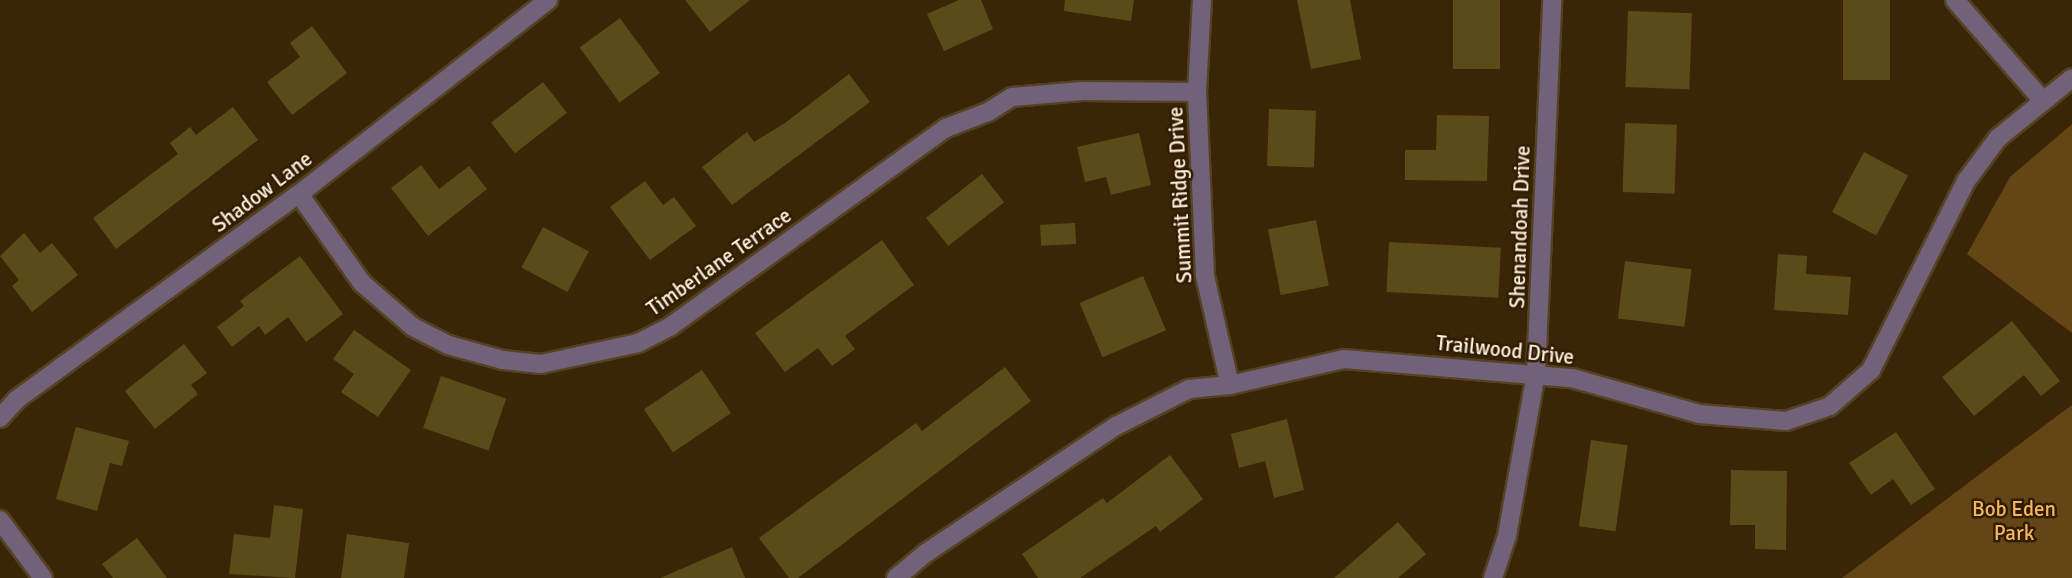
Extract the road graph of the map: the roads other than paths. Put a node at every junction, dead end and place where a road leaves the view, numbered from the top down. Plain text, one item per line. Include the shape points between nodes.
1 (548, 0) edge
2 (1202, 0) edge
3 (1552, 0) edge
4 (1955, 0) edge
5 (2072, 78) edge
6 (1197, 92) junction
7 (2042, 100) junction
8 (299, 194) junction
9 (1536, 373) junction
10 (1230, 385) junction
11 (0, 418) edge
12 (0, 520) edge
13 (43, 578) edge
14 (896, 578) edge
15 (1493, 578) edge

1 - 8 street, Shadow Lane
2 - 6 street, Summit Ridge Drive
3 - 9 street, Shenandoah Drive
4 - 7 street
5 - 7 street, Trailwood Drive
6 - 8 street, Timberlane Terrace via 1082,91 1012,97 988,113 946,128 671,327 638,343 541,364 503,360 448,345 413,327 362,283
6 - 10 street, Summit Ridge Drive via 1205,276
7 - 9 street, Trailwood Drive via 1998,138 1966,181 1871,370 1830,406 1786,421 1699,414 1572,378
8 - 11 street, Shadow Lane via 16,400
9 - 10 street, Trailwood Drive via 1343,359
9 - 15 street, Shenandoah Drive via 1507,536
10 - 14 street, Trailwood Drive via 1189,389 1116,426 926,553
12 - 13 street

